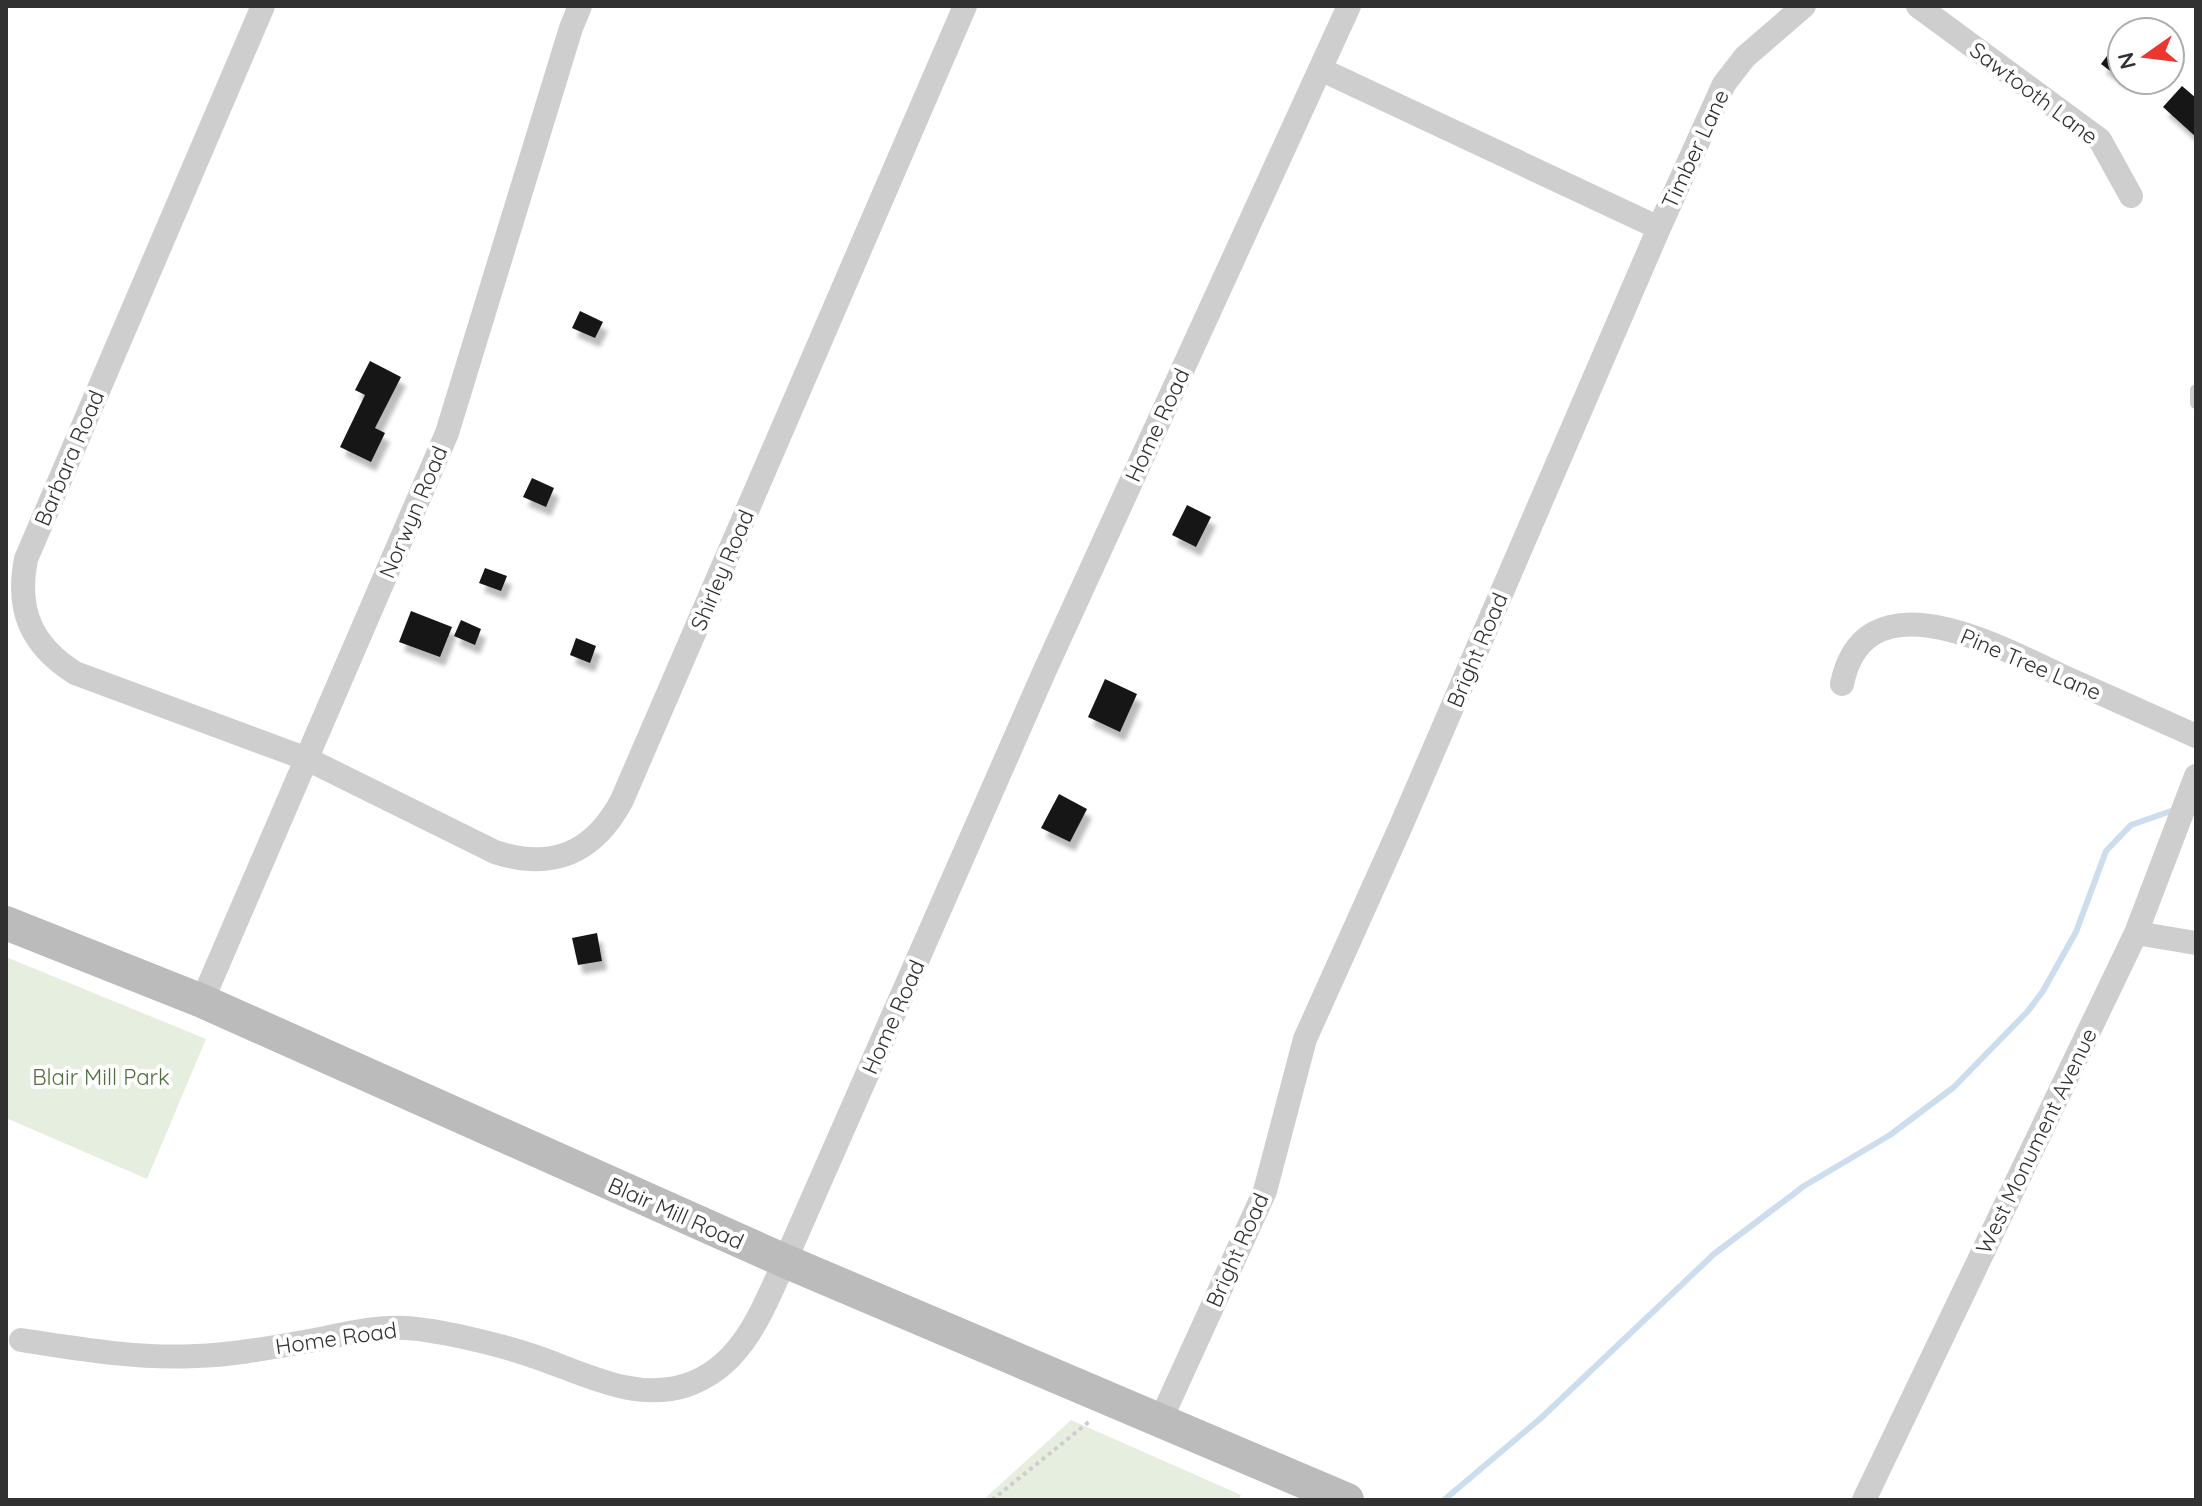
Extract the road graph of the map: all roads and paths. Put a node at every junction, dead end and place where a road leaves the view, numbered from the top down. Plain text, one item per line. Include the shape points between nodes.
1 (263, 6) edge
2 (580, 6) edge
3 (965, 6) edge
4 (1349, 6) edge
5 (1804, 6) edge
6 (1918, 6) edge
7 (1320, 69) junction
8 (2131, 196) dead end
9 (1659, 228) junction
10 (2196, 390) edge
11 (2196, 403) edge
12 (1842, 684) dead end
13 (2196, 736) edge
14 (307, 759) junction
15 (2196, 776) edge
16 (6, 923) edge
17 (2136, 933) junction
18 (2196, 943) edge
19 (202, 1001) junction
20 (785, 1261) junction
21 (21, 1340) dead end
22 (1117, 1401) junction
23 (1161, 1419) junction
24 (992, 1500) edge
25 (1347, 1500) edge
26 (1864, 1500) edge

1 - 14 street, Barbara Road via 29,550 23,595 33,633 75,673
2 - 14 street, Norwyn Road via 447,433
3 - 14 street, Shirley Road via 622,800 603,830 573,852 536,861 515,859
4 - 7 street, Home Road
5 - 9 street, Timber Lane via 1745,57 1724,84
6 - 8 street, Sawtooth Lane via 2100,140
7 - 9 street
7 - 20 street, Home Road via 1045,670
9 - 23 street, Bright Road via 1305,1039 1265,1191
10 - 11 lane
12 - 13 street, Pine Tree Lane via 1856,646 1872,633 1893,626 1939,627 1986,640
14 - 19 street, Norwyn Road
15 - 17 street, West Monument Avenue
16 - 19 main road, Blair Mill Road
17 - 18 street
17 - 26 street, West Monument Avenue
19 - 20 main road, Blair Mill Road
20 - 21 street, Home Road via 750,1336 717,1370 686,1385 644,1391 529,1354 406,1328 196,1356 100,1352
20 - 22 main road, Blair Mill Road
22 - 23 main road, Blair Mill Road
22 - 24 path
23 - 25 main road, Blair Mill Road

